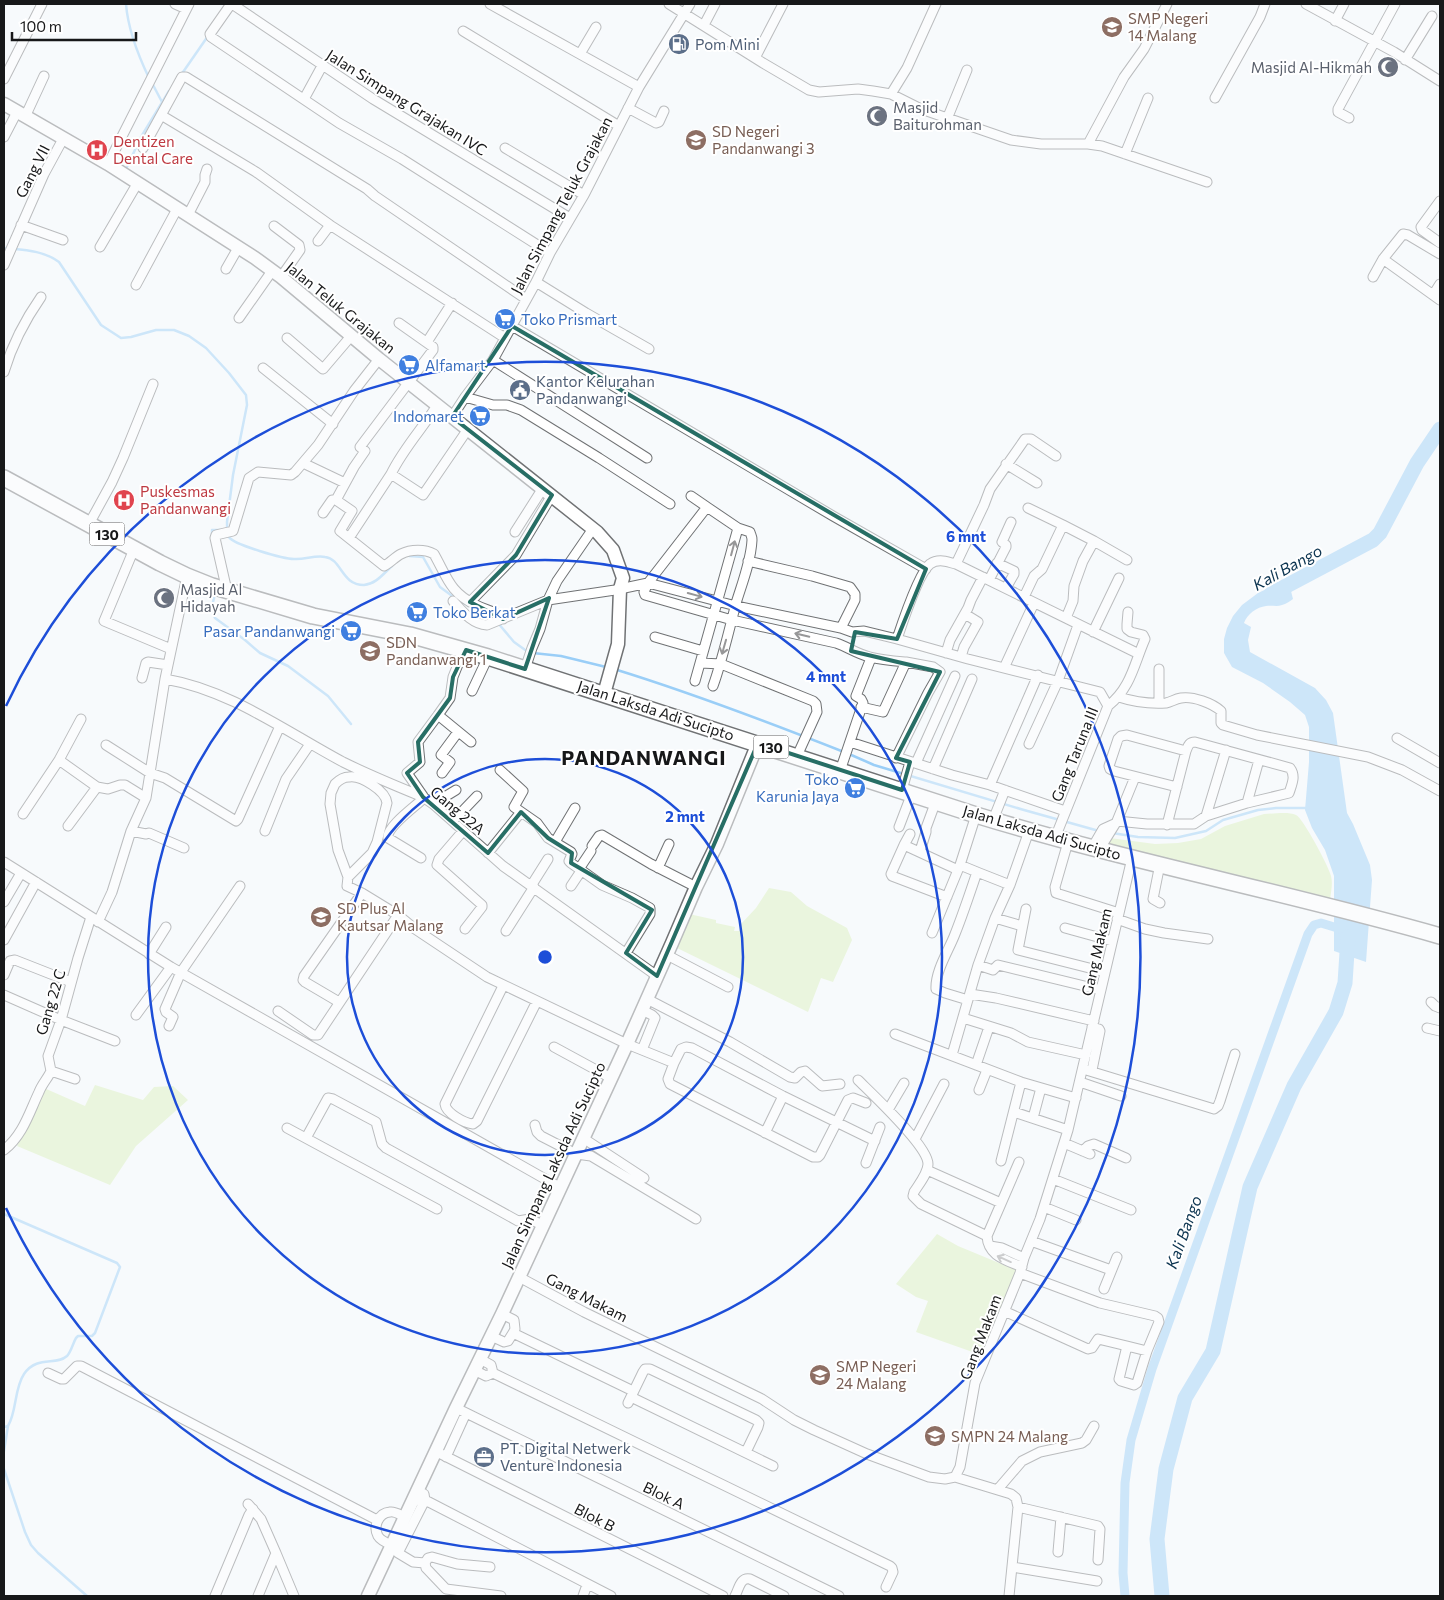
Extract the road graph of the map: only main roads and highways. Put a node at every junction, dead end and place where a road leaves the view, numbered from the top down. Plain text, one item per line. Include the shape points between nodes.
1 (4, 478) edge
2 (1440, 936) edge

1 - 2 main road, Jalan Laksda Adi Sucipto / 130 via 187,576 227,590 313,616 527,663 604,694 758,743 800,749 840,771 906,788 976,815 998,809 1029,831 1062,827 1132,858

